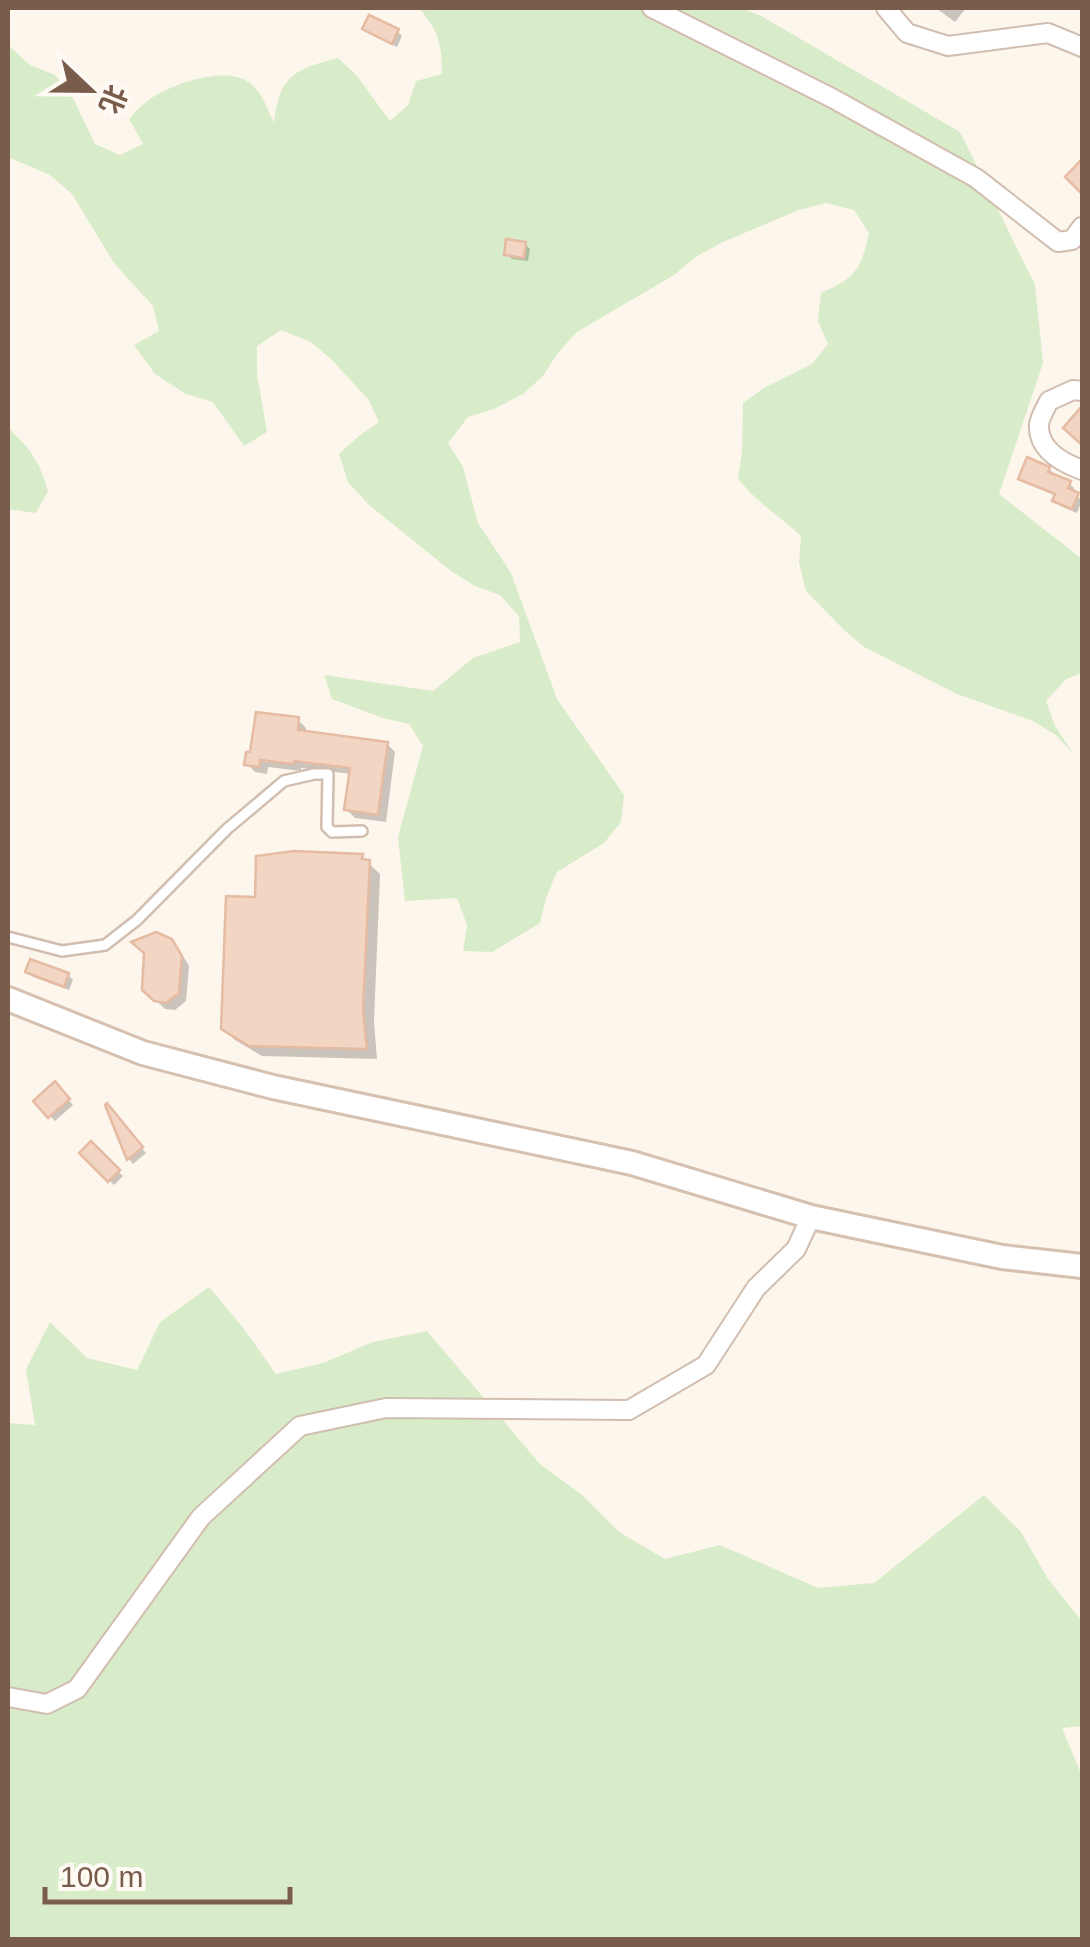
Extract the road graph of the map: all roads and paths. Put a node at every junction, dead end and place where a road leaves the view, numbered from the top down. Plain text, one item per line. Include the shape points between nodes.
1 (652, 8) edge
2 (886, 8) edge
3 (1082, 47) edge
4 (1082, 227) edge
5 (1082, 391) edge
6 (1082, 470) edge
7 (362, 831) dead end
8 (8, 937) edge
9 (8, 999) edge
10 (812, 1217) junction
11 (1082, 1266) edge
12 (8, 1697) edge

1 - 4 street via 976,178 1058,242 1072,240
2 - 3 street via 907,33 948,46 1048,33
5 - 6 street via 1049,401 1039,424 1043,442 1060,462
7 - 8 lane via 327,827 328,774 284,782 105,945 62,951
9 - 10 street via 143,1053 632,1163
10 - 11 street
10 - 12 street via 796,1249 756,1288 706,1365 629,1410 386,1408 300,1426 201,1517 77,1689 47,1704

